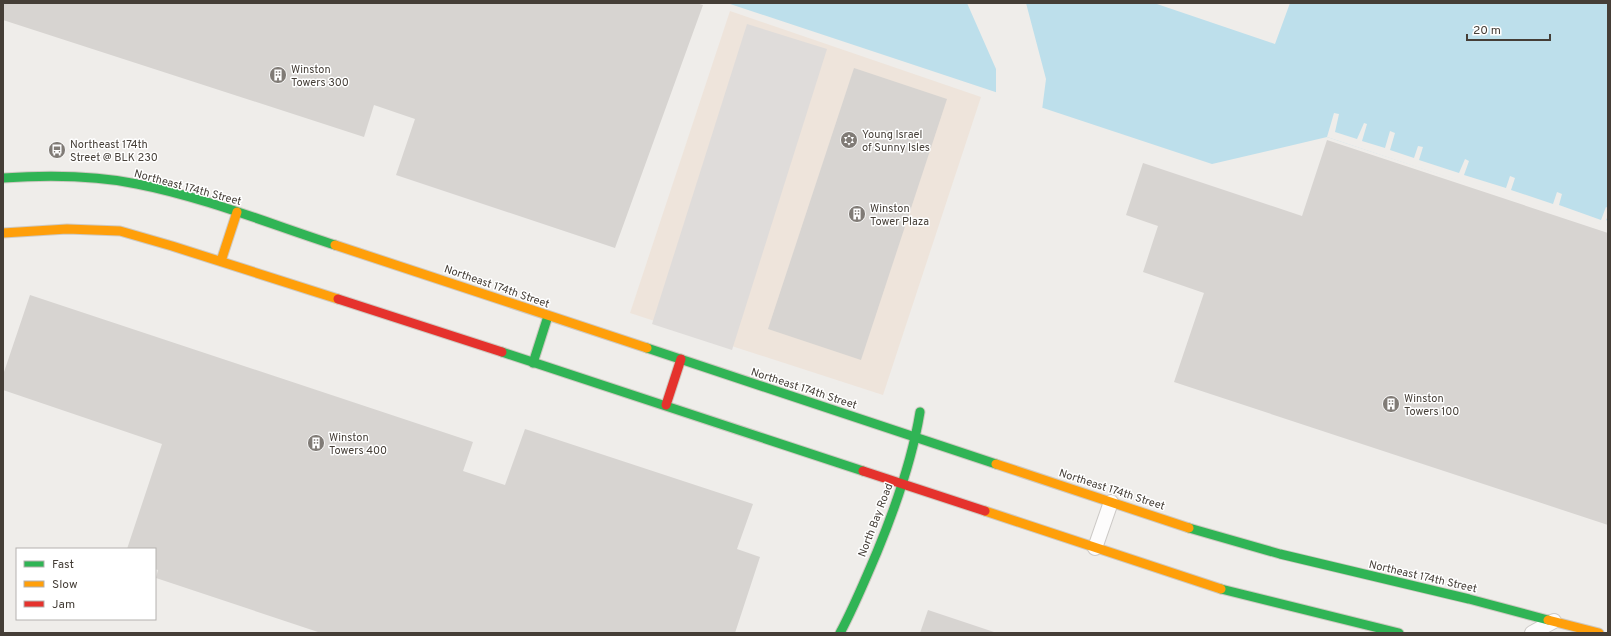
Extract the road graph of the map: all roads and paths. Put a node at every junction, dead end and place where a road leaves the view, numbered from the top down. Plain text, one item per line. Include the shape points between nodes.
1 (3, 178) edge
2 (237, 212) junction
3 (3, 233) edge
4 (221, 261) junction
5 (548, 316) junction
6 (682, 359) junction
7 (533, 363) junction
8 (666, 405) junction
9 (920, 412) dead end
10 (917, 438) junction
11 (902, 484) junction
12 (1111, 502) junction
13 (1095, 548) junction
14 (1554, 621) junction
15 (840, 633) edge
16 (1399, 633) edge
17 (1532, 633) edge
18 (1598, 633) edge

1 - 2 street, Northeast 174th Street via 71,177 137,184
2 - 4 street
2 - 5 street, Northeast 174th Street
3 - 4 street via 67,229 120,232
4 - 7 street
5 - 6 street, Northeast 174th Street
5 - 7 street
6 - 8 street
6 - 10 street, Northeast 174th Street
7 - 8 street
8 - 11 street
9 - 10 street, North Bay Road
10 - 11 street, North Bay Road
10 - 12 street, Northeast 174th Street
11 - 13 street
11 - 15 street, North Bay Road via 856,601
12 - 13 lane
12 - 14 street, Northeast 174th Street via 1208,534 1280,554
13 - 16 street via 1232,592
14 - 17 lane
14 - 18 street, Northeast 174th Street

